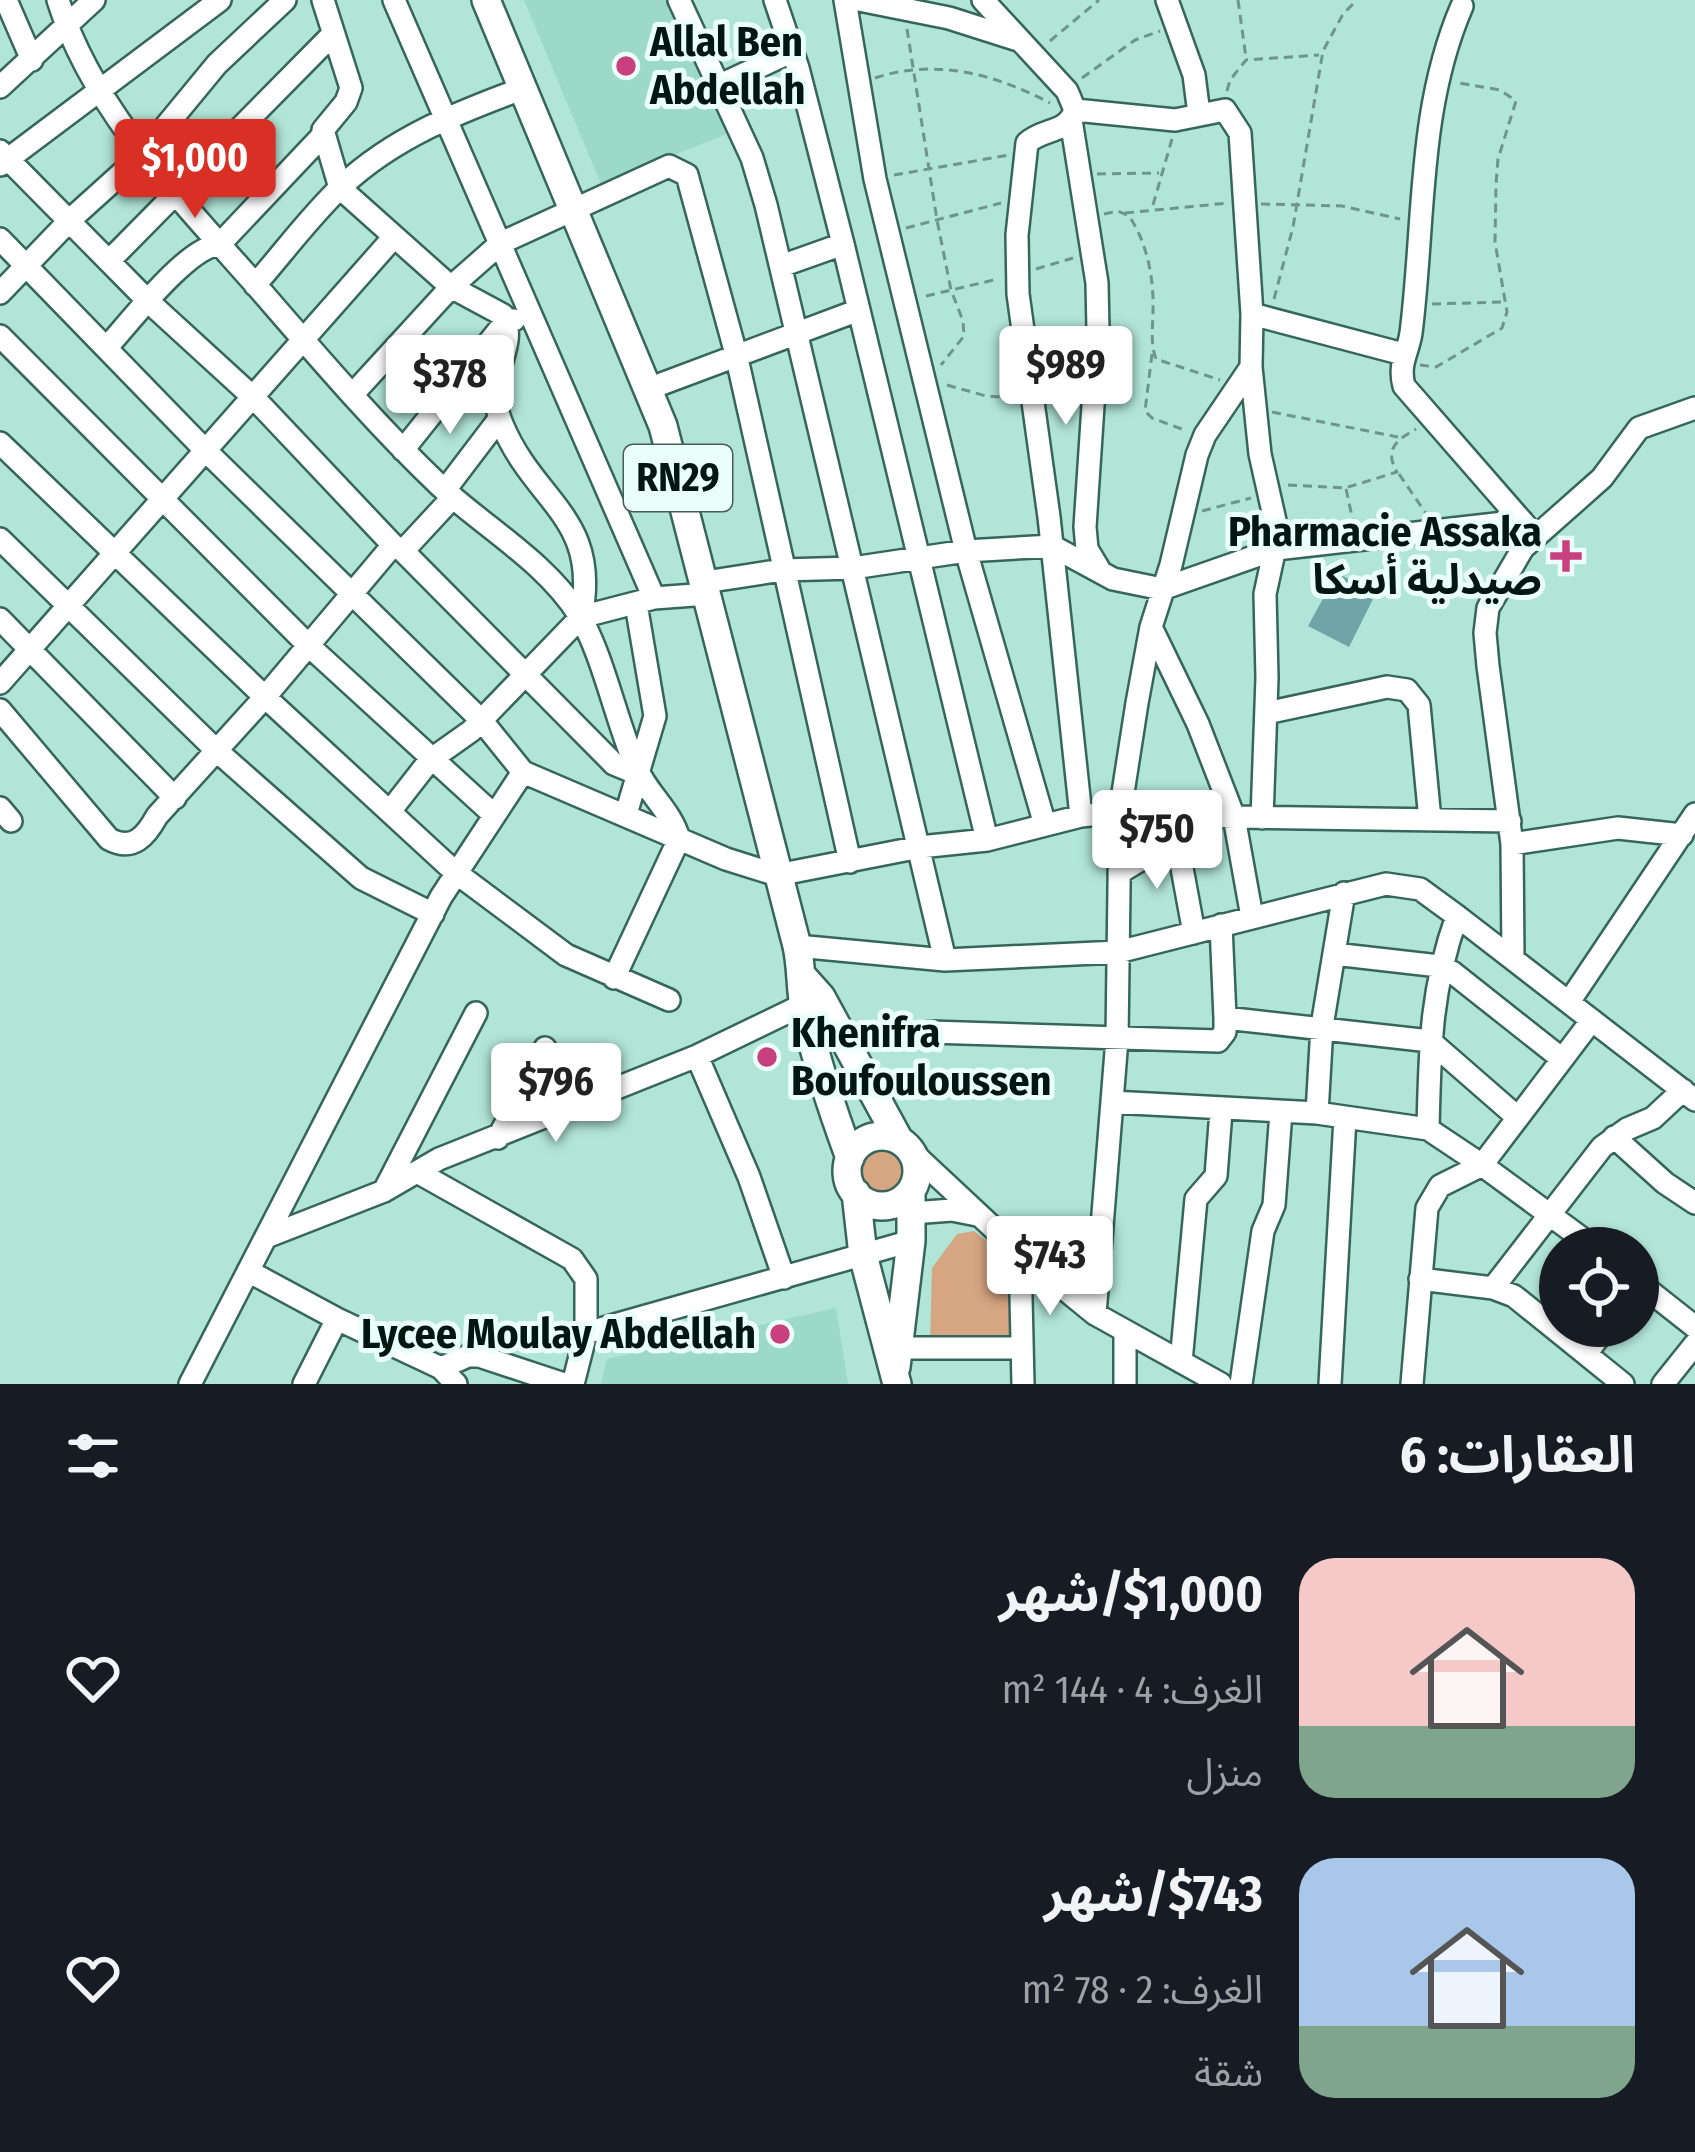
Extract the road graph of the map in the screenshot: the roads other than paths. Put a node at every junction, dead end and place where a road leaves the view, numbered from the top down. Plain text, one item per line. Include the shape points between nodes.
1 (58, 0) edge
2 (94, 0) edge
3 (220, 0) edge
4 (284, 0) edge
5 (394, 0) edge
6 (486, 0) edge
7 (679, 0) edge
8 (775, 0) edge
9 (844, 0) edge
10 (859, 0) edge
11 (983, 0) edge
12 (1167, 0) edge
13 (3, 1) edge
14 (331, 2) edge
15 (1462, 6) dead end
16 (65, 23) junction
17 (333, 34) junction
18 (1025, 48) junction
19 (793, 51) junction
20 (32, 60) junction
21 (718, 86) junction
22 (0, 88) edge
23 (524, 88) junction
24 (103, 89) junction
25 (1071, 107) junction
26 (1199, 114) junction
27 (442, 119) junction
28 (322, 135) junction
29 (142, 155) junction
30 (3, 158) edge
31 (340, 188) junction
32 (174, 196) junction
33 (573, 212) junction
34 (71, 219) junction
35 (0, 238) edge
36 (393, 238) junction
37 (501, 244) junction
38 (843, 244) junction
39 (219, 245) junction
40 (110, 260) junction
41 (27, 266) junction
42 (782, 266) junction
43 (255, 285) junction
44 (451, 286) junction
45 (0, 293) edge
46 (149, 302) junction
47 (859, 310) junction
48 (1260, 316) junction
49 (518, 319) junction
50 (799, 333) junction
51 (0, 336) edge
52 (302, 343) junction
53 (108, 346) junction
54 (736, 354) junction
55 (1403, 354) junction
56 (1245, 376) junction
57 (648, 388) junction
58 (352, 394) junction
59 (255, 399) junction
60 (1695, 408) edge
61 (499, 419) junction
62 (0, 443) edge
63 (403, 450) junction
64 (206, 452) junction
65 (449, 494) junction
66 (162, 501) junction
67 (1528, 529) junction
68 (0, 539) edge
69 (1052, 546) junction
70 (398, 548) junction
71 (1276, 549) junction
72 (966, 551) junction
73 (116, 554) junction
74 (919, 557) junction
75 (854, 568) junction
76 (782, 570) junction
77 (1102, 572) junction
78 (707, 588) junction
79 (1162, 589) junction
80 (350, 596) junction
81 (645, 601) junction
82 (70, 606) junction
83 (581, 617) junction
84 (0, 619) edge
85 (1151, 627) junction
86 (308, 644) junction
87 (30, 650) junction
88 (526, 674) junction
89 (0, 683) edge
90 (265, 697) junction
91 (0, 710) edge
92 (1266, 713) junction
93 (482, 721) junction
94 (217, 751) junction
95 (430, 760) junction
96 (524, 772) junction
97 (638, 774) junction
98 (175, 798) junction
99 (391, 810) junction
100 (1120, 812) junction
101 (626, 814) junction
102 (1695, 814) edge
103 (494, 815) junction
104 (1081, 816) junction
105 (1223, 817) junction
106 (1262, 818) junction
107 (1430, 820) junction
108 (1045, 825) junction
109 (1511, 832) junction
110 (1682, 836) junction
111 (679, 839) junction
112 (987, 841) junction
113 (1177, 841) junction
114 (920, 847) junction
115 (850, 862) junction
116 (455, 872) junction
117 (1119, 873) junction
118 (776, 875) junction
119 (1344, 893) junction
120 (433, 914) junction
121 (1457, 916) junction
122 (1252, 917) junction
123 (1221, 925) junction
124 (1194, 933) junction
125 (796, 946) junction
126 (1118, 952) junction
127 (1334, 954) junction
128 (1513, 958) junction
129 (945, 960) junction
130 (1439, 966) junction
131 (614, 979) junction
132 (810, 993) junction
133 (669, 1000) dead end
134 (1569, 1002) junction
135 (476, 1013) dead end
136 (1225, 1018) junction
137 (1592, 1020) junction
138 (1322, 1026) junction
139 (930, 1032) dead end
140 (1117, 1039) junction
141 (1430, 1040) junction
142 (545, 1048) dead end
143 (697, 1056) junction
144 (1562, 1059) junction
145 (1689, 1095) edge
146 (1112, 1102) junction
147 (1220, 1111) junction
148 (1281, 1112) junction
149 (1317, 1113) junction
150 (1516, 1116) junction
151 (1346, 1118) junction
152 (1429, 1129) junction
153 (1614, 1136) junction
154 (498, 1138) junction
155 (906, 1146) junction
156 (850, 1157) junction
157 (1482, 1165) junction
158 (419, 1173) junction
159 (384, 1191) junction
160 (856, 1193) junction
161 (1695, 1203) edge
162 (1552, 1214) junction
163 (911, 1215) junction
164 (978, 1215) junction
165 (1568, 1227) edge
166 (268, 1236) junction
167 (1020, 1253) junction
168 (863, 1255) junction
169 (248, 1270) junction
170 (784, 1279) junction
171 (1420, 1279) junction
172 (1492, 1288) junction
173 (1659, 1299) edge
174 (1095, 1313) junction
175 (337, 1318) junction
176 (1695, 1327) edge
177 (1125, 1331) junction
178 (586, 1333) junction
179 (1695, 1345) edge
180 (1591, 1347) edge
181 (1022, 1348) junction
182 (1586, 1354) junction
183 (1181, 1362) junction
184 (894, 1363) edge
185 (449, 1376) edge
186 (190, 1384) edge
187 (304, 1384) edge
188 (568, 1384) edge
189 (1023, 1384) edge
190 (1125, 1384) edge
191 (1221, 1384) edge
192 (1241, 1384) edge
193 (1330, 1384) edge
194 (1412, 1384) edge
195 (1622, 1384) edge
196 (1663, 1384) edge

1 - 16 street
2 - 16 street
3 - 24 street
4 - 29 street via 217,64
5 - 27 street
6 - 23 main road, RN29
7 - 21 street
8 - 19 street
9 - 72 street via 874,179 929,373
10 - 18 street via 949,18
11 - 18 street
12 - 26 street
13 - 20 street
14 - 17 street
15 - 55 street via 1437,80
16 - 20 street
16 - 24 street
17 - 28 street via 351,88
17 - 32 street
18 - 25 street
19 - 21 street
19 - 38 street
20 - 22 street
21 - 42 street via 752,158
23 - 27 street
23 - 33 main road, RN29
24 - 29 street
24 - 30 street
25 - 26 street via 1175,119
25 - 69 street via 1052,132 1031,137 1020,200 1018,294
25 - 77 street via 1098,330 1085,526 1087,549
26 - 48 street via 1225,110 1240,133
27 - 31 street
27 - 37 street
28 - 31 street
28 - 39 street
29 - 32 street
29 - 34 street
30 - 34 street
31 - 36 street
31 - 43 street
32 - 39 street
32 - 40 street
33 - 37 street
33 - 54 street via 669,166 687,175
33 - 57 main road, RN29
34 - 40 street
34 - 41 street
35 - 41 street
36 - 44 street
36 - 52 street
37 - 44 street
37 - 49 street
38 - 42 street
38 - 47 street
39 - 43 street
39 - 46 street via 197,253
40 - 46 street
41 - 45 street
41 - 53 street
42 - 50 street
43 - 52 street
44 - 49 street
44 - 58 street
46 - 53 street
46 - 59 street
47 - 50 street
47 - 74 street
48 - 55 street
48 - 56 street
49 - 61 street via 494,388
49 - 63 street
49 - 81 street
50 - 54 street
50 - 75 street
51 - 66 street
52 - 58 street
52 - 59 street
53 - 64 street
54 - 57 street
54 - 76 street
55 - 67 street via 1404,386
56 - 71 street
56 - 79 street via 1205,435
57 - 78 main road, RN29
58 - 63 street
59 - 64 street
59 - 70 street
60 - 67 street via 1639,428 1588,493
61 - 65 street
61 - 83 street via 581,549 588,583
62 - 73 street
63 - 65 street
64 - 66 street
64 - 80 street
65 - 70 street
65 - 83 street via 555,584
66 - 73 street
66 - 86 street
67 - 71 street via 1436,530
67 - 109 street via 1497,586 1485,633
68 - 82 street
69 - 72 street
69 - 77 street
69 - 104 street
70 - 80 street
70 - 88 street
71 - 79 street
71 - 92 street via 1265,594
72 - 74 street
72 - 108 street
73 - 82 street
73 - 90 street
74 - 75 street
74 - 112 street
75 - 76 street
75 - 114 street
76 - 78 street
76 - 115 street
77 - 79 street
78 - 81 street
78 - 118 main road, RN29
79 - 85 street
80 - 86 street
80 - 93 street
81 - 83 street
81 - 97 street via 655,716
82 - 87 street
82 - 94 street
83 - 88 street
83 - 97 street
84 - 87 street
85 - 100 street
85 - 105 street via 1198,724
86 - 90 street
86 - 95 street
87 - 89 street
87 - 98 street
88 - 93 street
88 - 97 street via 614,764
90 - 94 street
90 - 99 street
91 - 98 street via 116,843 146,836
92 - 106 street
92 - 107 street via 1388,687 1407,690 1419,705
93 - 95 street
93 - 96 street
94 - 98 street
94 - 120 street via 362,878
95 - 99 street
95 - 103 street
96 - 101 street
96 - 103 street
97 - 101 street
97 - 111 street
99 - 116 street
100 - 104 street
100 - 105 street
100 - 117 street
101 - 111 street
102 - 110 street
103 - 116 street
104 - 108 street
105 - 106 street
105 - 113 street
105 - 122 street
106 - 107 street
107 - 109 street
108 - 112 street
109 - 110 street via 1618,828
109 - 128 street
110 - 134 street
111 - 118 street
111 - 131 street
112 - 114 street
113 - 117 street
113 - 124 street
114 - 115 street
114 - 129 street
115 - 118 street
116 - 120 street
116 - 131 street via 566,955
117 - 126 street
118 - 125 main road, RN29
119 - 121 street via 1402,884
119 - 122 street
119 - 127 street
120 - 166 street
121 - 128 street
121 - 130 street
122 - 123 street
123 - 124 street
123 - 136 street
124 - 126 street
125 - 129 street
125 - 132 main road, RN29
126 - 129 street
126 - 140 street
127 - 130 street
127 - 138 street
128 - 134 street
130 - 141 street
130 - 144 street
131 - 133 street
132 - 143 street
132 - 155 main road, RN29
132 - 156 main road, RN29 via 822,1083
134 - 137 street
135 - 159 street
136 - 138 street
136 - 140 street via 1218,1041
137 - 144 street
137 - 145 street
138 - 141 street
138 - 149 street
139 - 140 street
140 - 146 street
141 - 150 street
141 - 152 street
142 - 154 street
143 - 154 street
143 - 170 street
144 - 150 street
145 - 153 street
146 - 147 street
146 - 174 street
147 - 148 street
147 - 183 street via 1216,1176 1196,1199
148 - 149 street
148 - 192 street via 1274,1205
149 - 151 street
150 - 157 street
151 - 152 street
151 - 193 street
152 - 157 street
153 - 161 street
153 - 162 street
154 - 158 street
155 - 156 main road via 870,1138
155 - 163 main road via 917,1166
155 - 164 street
156 - 160 main road, RN29
157 - 162 street
157 - 171 street via 1430,1199
158 - 159 street
158 - 178 street via 572,1259 586,1279
159 - 166 street
160 - 163 main road
160 - 168 main road, RN29
162 - 165 street
162 - 172 street
163 - 164 street
163 - 168 street
163 - 184 main road
164 - 167 street
166 - 169 street
167 - 174 street
167 - 181 street
168 - 170 street
168 - 184 main road, RN29
169 - 175 street
169 - 186 street
170 - 178 street
171 - 172 street
171 - 194 street
172 - 182 street via 1514,1296
173 - 176 street
174 - 177 street
175 - 185 street
175 - 187 street
177 - 183 street
177 - 190 street
178 - 188 street
179 - 196 street
180 - 182 street
181 - 184 street
181 - 189 street
182 - 195 street
183 - 191 street
185 - 188 street via 468,1356 479,1356

